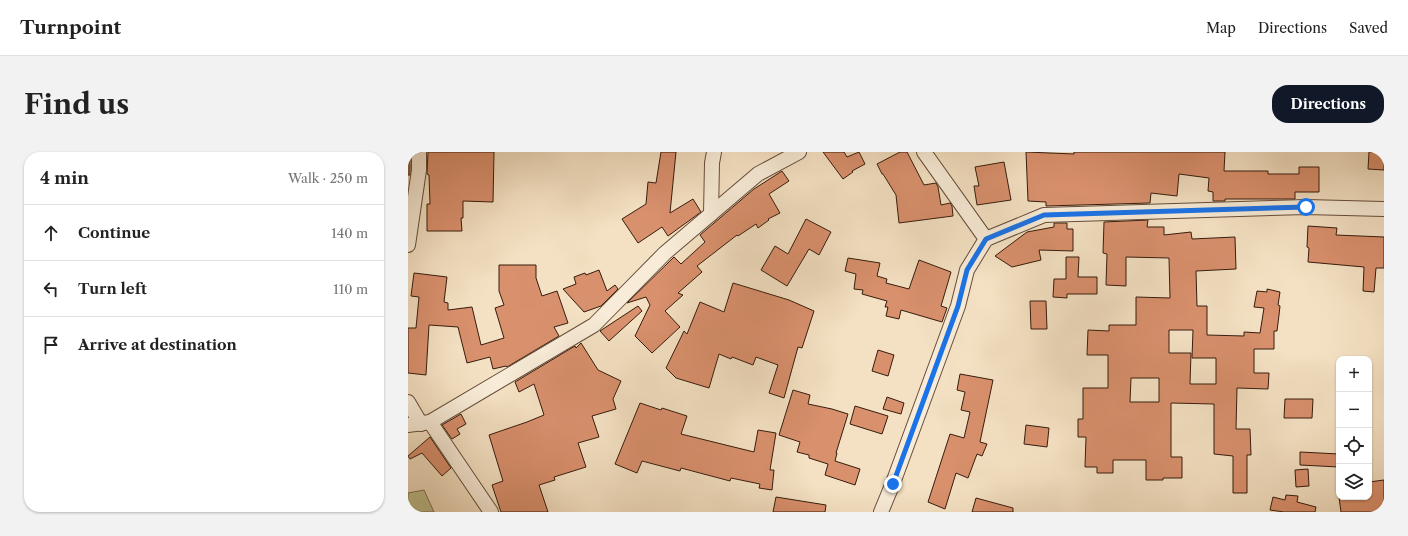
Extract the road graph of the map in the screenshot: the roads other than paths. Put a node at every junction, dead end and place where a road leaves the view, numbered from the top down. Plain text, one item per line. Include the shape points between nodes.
1 (419, 152) edge
2 (714, 152) edge
3 (799, 152) edge
4 (924, 152) edge
5 (1384, 209) edge
6 (711, 214) junction
7 (986, 239) junction
8 (408, 245) edge
9 (408, 402) edge
10 (420, 424) edge
11 (491, 512) edge
12 (881, 512) edge

1 - 8 street via 419,170
2 - 6 street
3 - 6 street via 758,174
4 - 7 street
5 - 7 street via 1306,207 1044,215
6 - 10 street via 665,253 594,325
7 - 12 street via 967,270 958,306
9 - 10 street
10 - 11 street

